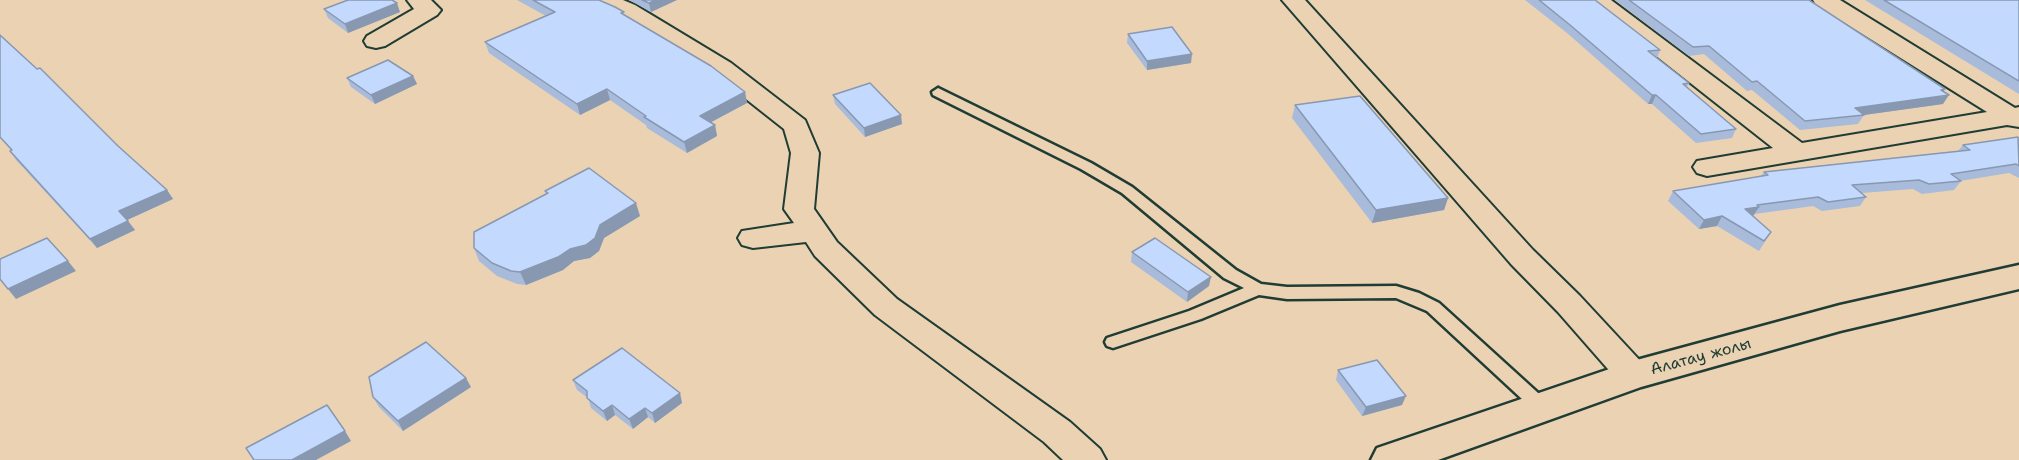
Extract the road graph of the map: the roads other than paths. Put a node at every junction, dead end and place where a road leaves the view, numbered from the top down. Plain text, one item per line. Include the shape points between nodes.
1 (417, 0) edge
2 (604, 0) edge
3 (1293, 0) edge
4 (1596, 0) edge
5 (1824, 0) edge
6 (376, 41) dead end
7 (938, 92) dead end
8 (2016, 118) edge
9 (1795, 151) junction
10 (1707, 168) dead end
11 (814, 231) junction
12 (753, 238) dead end
13 (2019, 277) edge
14 (1258, 289) junction
15 (1113, 342) dead end
16 (1633, 375) junction
17 (1542, 407) junction
18 (1087, 460) edge
19 (1391, 460) edge

1 - 6 street via 429,10
2 - 11 street via 722,68 796,126 805,153 799,209
3 - 16 street
4 - 9 street
5 - 8 street
7 - 14 lane via 1127,190 1230,274
8 - 9 street
9 - 10 street
11 - 12 street
11 - 18 street via 826,249 886,307 1057,432
13 - 16 main road, Алатау жолы via 1840,318
14 - 15 lane
14 - 17 lane via 1287,293 1396,292 1413,297 1433,307
16 - 17 main road, Алатау жолы
17 - 19 main road, Алатау жолы

